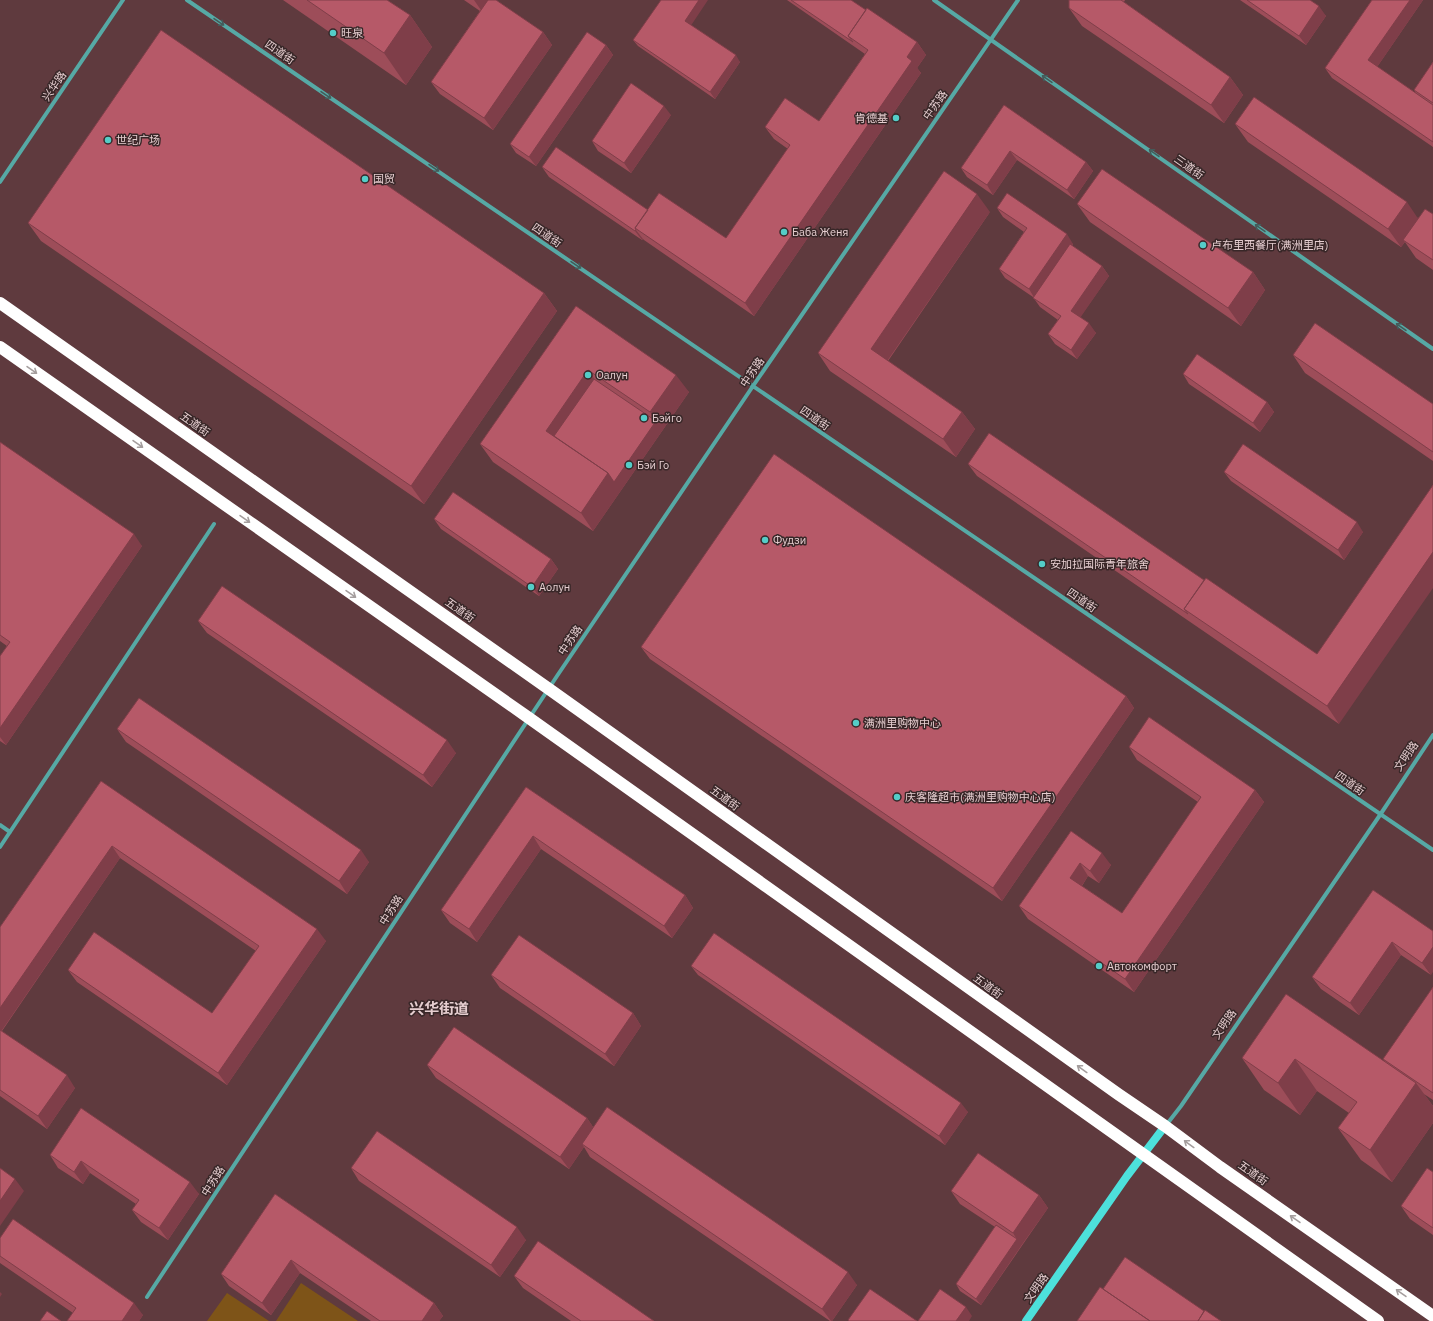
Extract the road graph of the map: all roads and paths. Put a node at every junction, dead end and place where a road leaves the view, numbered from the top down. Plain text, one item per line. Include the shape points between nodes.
1 (123, 0) edge
2 (187, 0) edge
3 (934, 0) edge
4 (1018, 0) edge
5 (991, 39) junction
6 (0, 182) edge
7 (0, 303) edge
8 (0, 347) edge
9 (1433, 349) edge
10 (753, 386) junction
11 (214, 524) dead end
12 (549, 689) junction
13 (529, 718) junction
14 (1433, 735) edge
15 (1380, 815) junction
16 (0, 825) edge
17 (10, 832) junction
18 (0, 847) edge
19 (1433, 850) edge
20 (1165, 1126) junction
21 (1143, 1155) junction
22 (146, 1297) dead end
23 (1433, 1316) edge
24 (1026, 1321) edge
25 (1378, 1321) edge

1 - 6 street, 兴华路
2 -> 10 street, 四道街
3 - 5 street, 三道街
4 - 5 street, 中苏路
9 -> 5 street, 三道街
5 - 10 street, 中苏路
7 - 12 highway, 五道街
8 -> 13 highway
10 - 12 street, 中苏路
10 - 15 street, 四道街
11 - 17 street
12 - 13 street, 中苏路
20 -> 12 highway, 五道街
13 - 21 highway
13 - 22 street, 中苏路
14 - 15 street, 文明路
15 - 19 street, 四道街
15 - 20 street, 文明路
16 - 17 street
17 - 18 street
20 - 21 street, 文明路
23 -> 20 highway, 五道街
21 - 24 street, 文明路
21 - 25 highway

